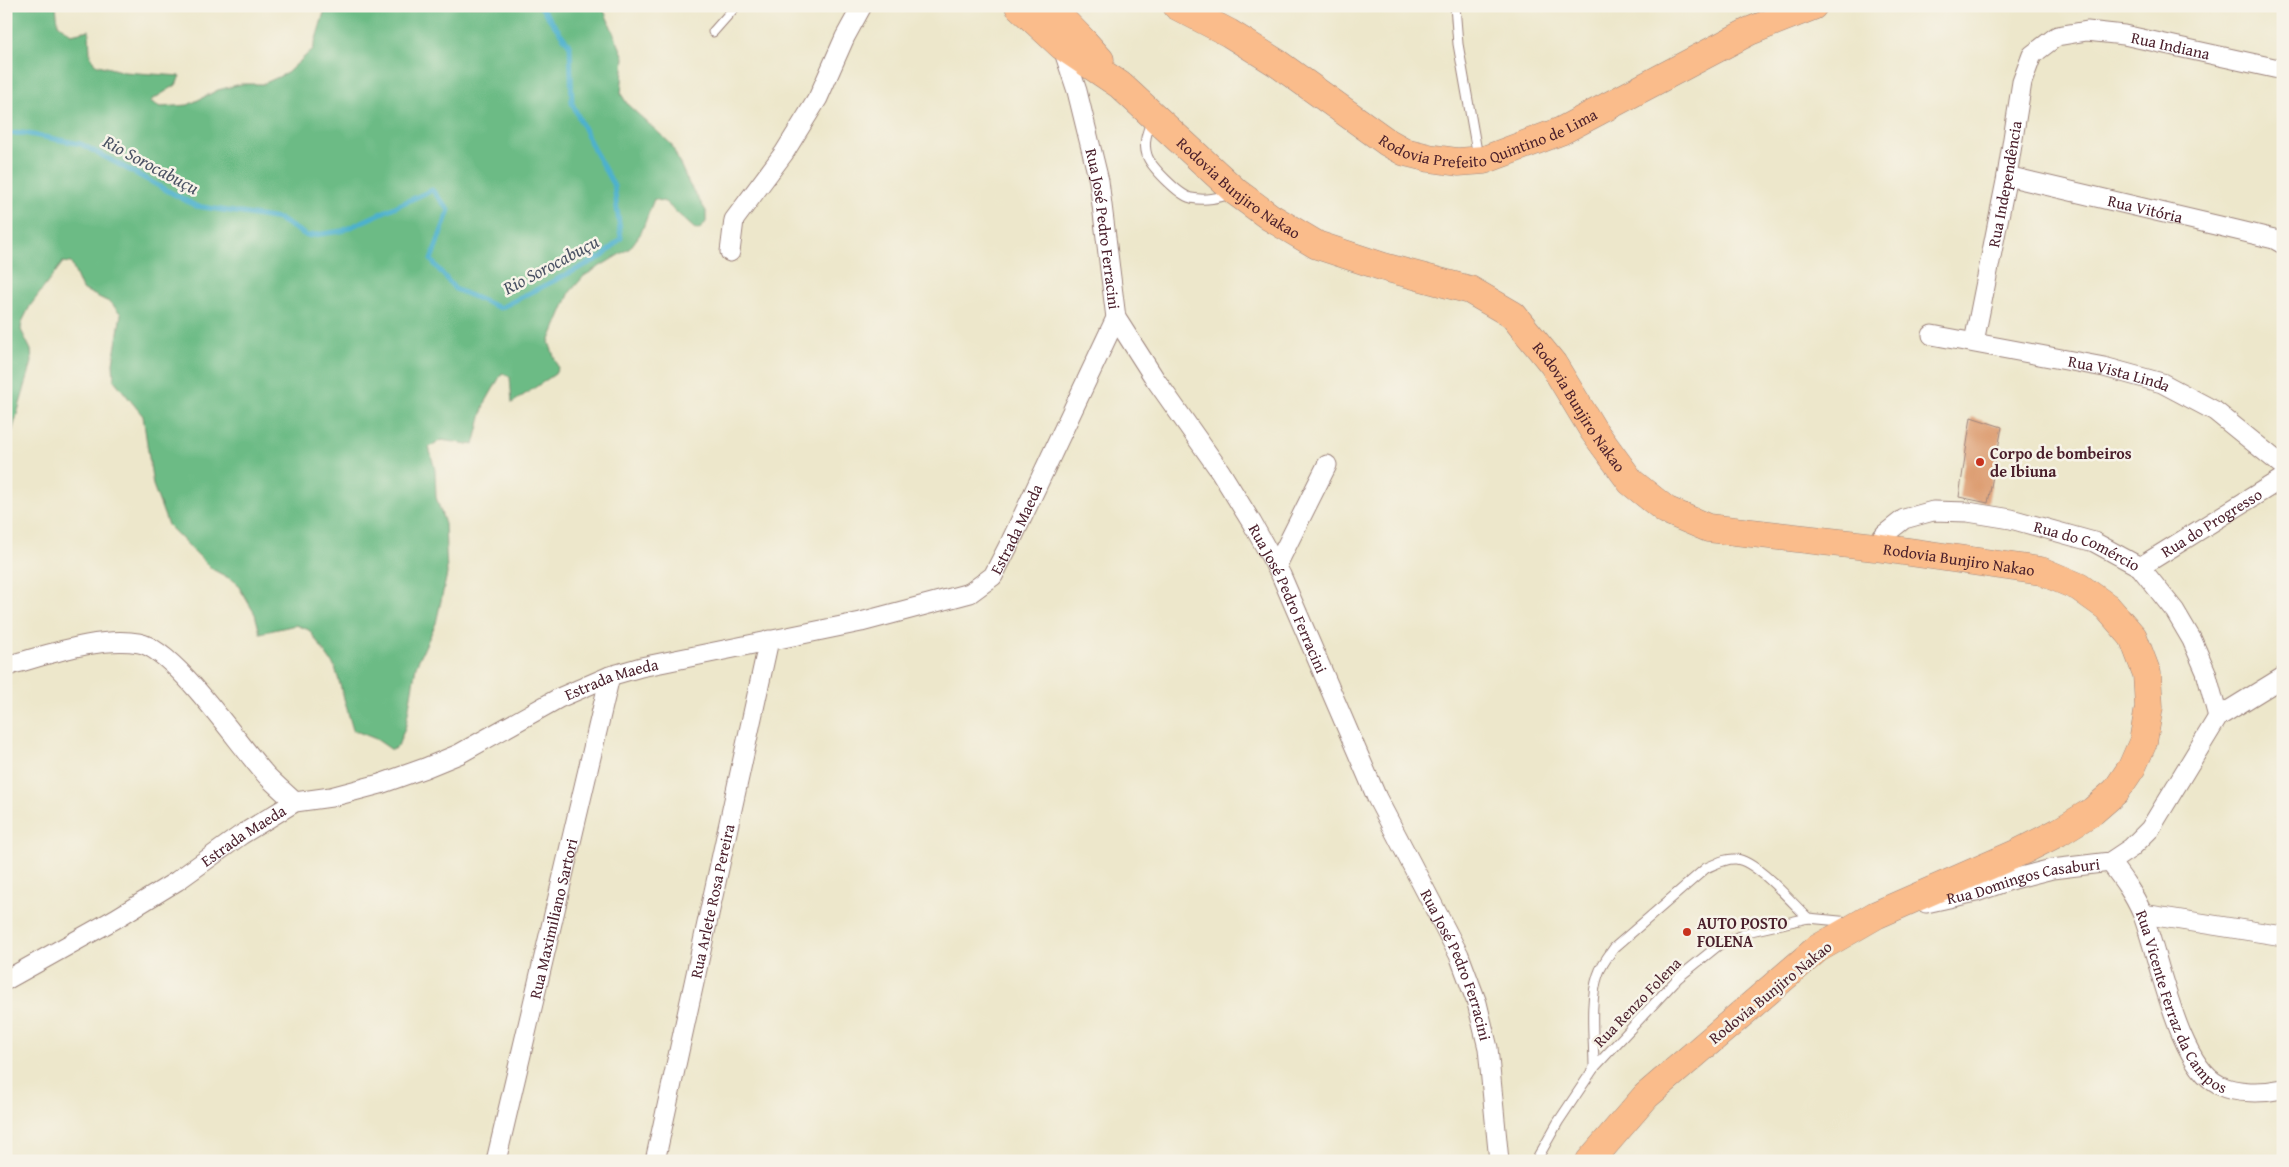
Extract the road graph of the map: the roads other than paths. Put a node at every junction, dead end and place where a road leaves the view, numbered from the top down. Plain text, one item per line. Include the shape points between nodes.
1 (736, 6) edge
2 (862, 6) edge
3 (1019, 6) edge
4 (1049, 6) edge
5 (1177, 6) edge
6 (1455, 6) edge
7 (1813, 6) edge
8 (713, 32) dead end
9 (2057, 36) joint
10 (1062, 46) junction
11 (2283, 70) edge
12 (1120, 85) junction
13 (1154, 116) junction
14 (1479, 160) junction
15 (2008, 176) junction
16 (1236, 192) junction
17 (2283, 244) edge
18 (730, 252) dead end
19 (1116, 318) junction
20 (1932, 335) dead end
21 (1974, 342) junction
22 (1327, 465) dead end
23 (2283, 466) edge
24 (2283, 478) edge
25 (1876, 547) junction
26 (2140, 567) junction
27 (1276, 568) junction
28 (769, 640) junction
29 (6, 668) edge
30 (610, 676) junction
31 (2283, 677) edge
32 (2218, 717) junction
33 (295, 802) junction
34 (2110, 862) junction
35 (2142, 914) junction
36 (1808, 918) junction
37 (1869, 919) junction
38 (2283, 936) edge
39 (6, 980) edge
40 (1594, 1068) junction
41 (2283, 1089) edge
42 (496, 1161) edge
43 (655, 1161) edge
44 (1499, 1161) edge
45 (1536, 1161) edge
46 (1590, 1161) edge

1 - 8 lane
2 - 18 street via 818,98 784,153 734,220
3 - 10 main road, Rodovia Bunjiro Nakao
4 - 12 main road, Rodovia Bunjiro Nakao
5 - 14 main road, Rodovia Prefeito Quintino de Lima via 1277,63 1405,152 1458,162
6 - 14 lane via 1458,44
7 - 14 main road, Rodovia Prefeito Quintino de Lima via 1750,31 1561,131
9 - 11 street, Rua Indiana via 2087,31 2124,35
9 - 15 street, Rua Independência via 2032,55 2022,82
10 - 12 main road, Rodovia Bunjiro Nakao
10 - 19 street, Rua José Pedro Ferracini via 1077,91 1099,181
12 - 13 main road, Rodovia Bunjiro Nakao
13 - 16 main road, Rodovia Bunjiro Nakao
13 - 16 lane via 1145,137 1147,155 1164,179 1188,198 1214,200
15 - 17 street, Rua Vitória via 2274,239
15 - 21 street, Rua Independência
16 - 25 main road, Rodovia Bunjiro Nakao via 1317,245 1470,290 1513,315 1553,364 1593,430 1630,482 1666,510 1708,528
19 - 27 street, Rua José Pedro Ferracini via 1220,470
19 - 28 street, Estrada Maeda via 992,576 970,593 947,600 861,622
20 - 21 street, Rua Vista Linda
21 - 23 street, Rua Vista Linda via 2104,367 2162,383 2214,411
22 - 27 street
24 - 26 street, Rua do Progresso
25 - 26 street, Rua do Comércio via 1885,534 1904,519 1932,512 1968,512 2010,519 2094,542
25 - 37 main road, Rodovia Bunjiro Nakao via 2041,571 2079,587 2107,607 2133,637 2148,674 2149,707 2143,742 2132,767 2116,791 2093,810 2020,852
26 - 32 street, Rua do Comércio via 2175,611 2192,640 2206,672
27 - 44 street, Rua José Pedro Ferracini via 1377,798 1462,963 1477,1003 1488,1048
28 - 30 street, Estrada Maeda
28 - 43 street, Rua Arlete Rosa Pereira
29 - 33 street via 95,643 140,644 166,658 192,684 267,777
30 - 33 street, Estrada Maeda via 559,698 459,754 425,768 331,797
30 - 42 street, Rua Maximiliano Sartori
31 - 32 street
32 - 34 street, Rua Domingos Casaburi via 2150,830
33 - 39 street, Estrada Maeda via 115,920
34 - 35 street, Rua Vicente Ferraz da Campos
34 - 37 street, Rua Domingos Casaburi via 2052,869
35 - 38 street
35 - 41 street, Rua Vicente Ferraz da Campos via 2174,1015 2200,1068 2218,1085 2241,1091
36 - 37 lane, Rua Renzo Folena
36 - 40 lane, Rua Renzo Folena via 1752,931 1719,945 1678,978
36 - 40 lane via 1754,867 1738,859 1724,860 1706,868 1614,948 1604,962 1594,996
37 - 46 main road, Rodovia Bunjiro Nakao via 1817,949 1646,1096
40 - 45 lane, Rua Renzo Folena

